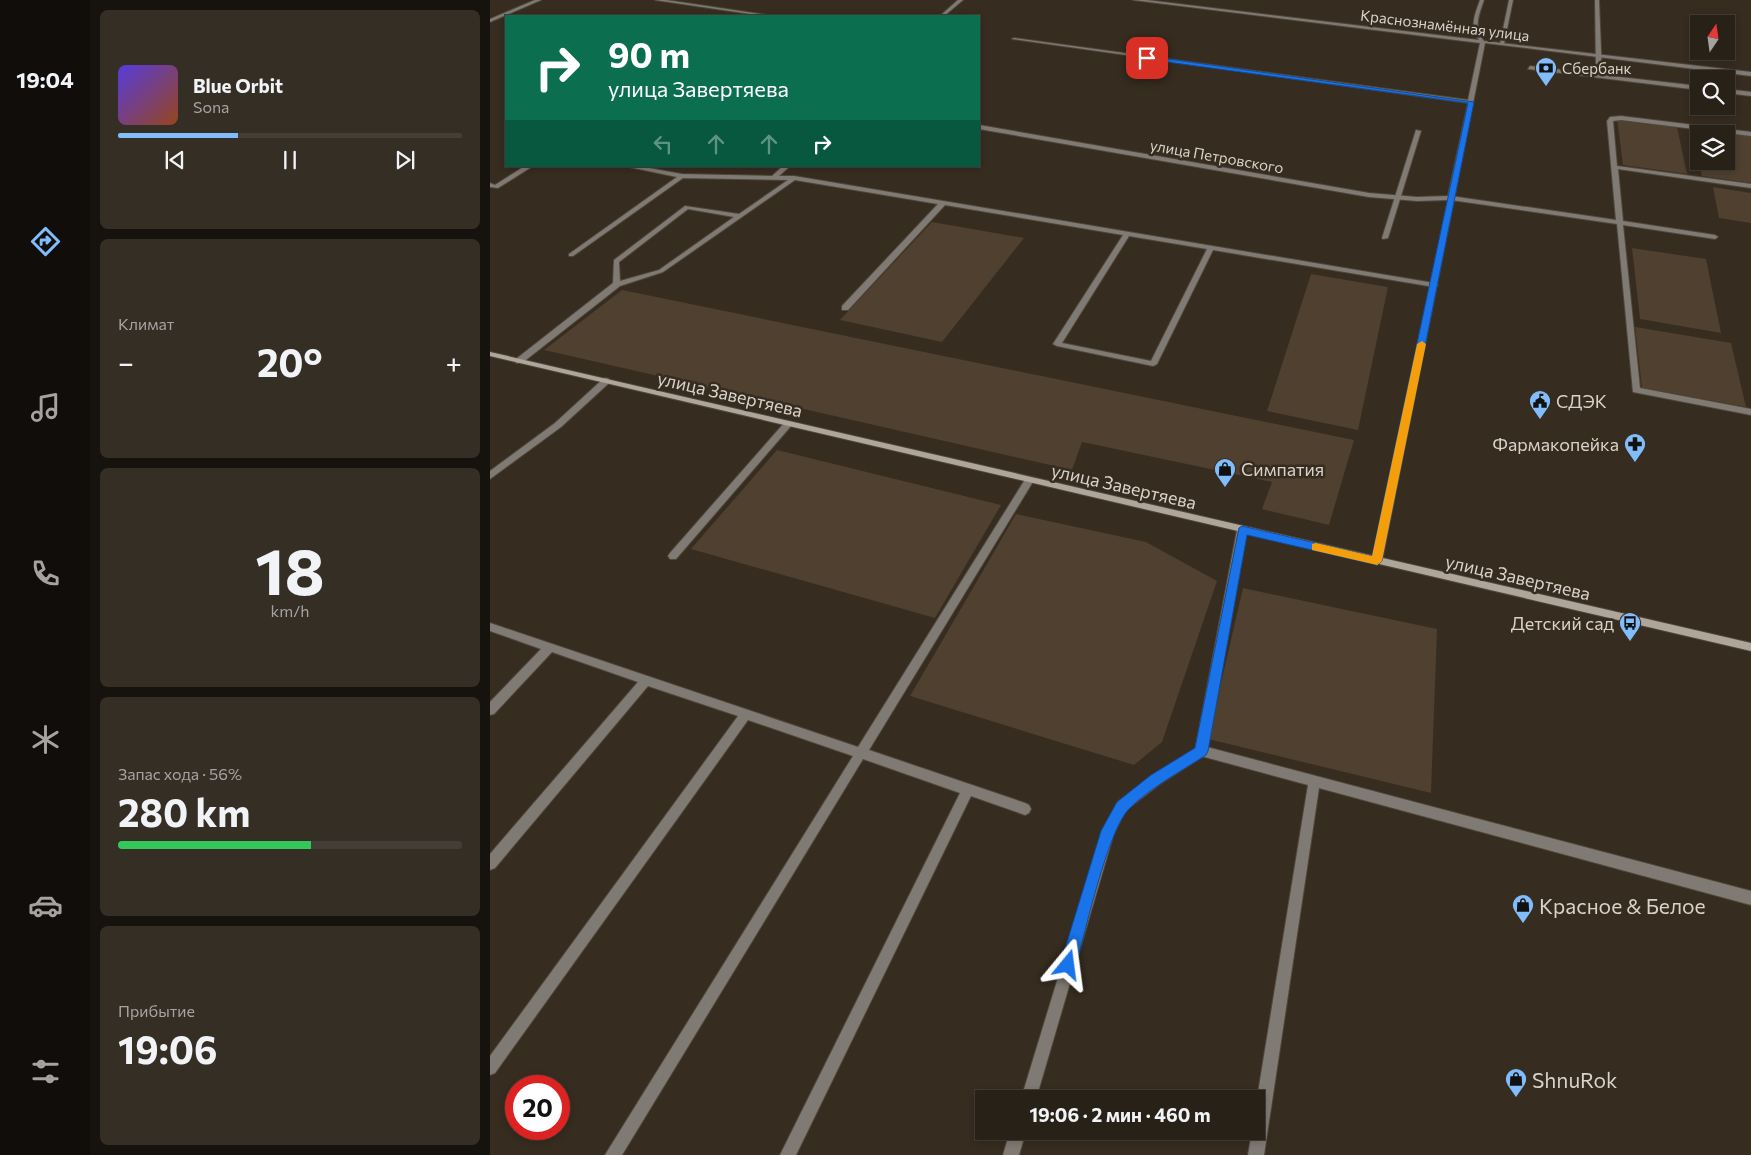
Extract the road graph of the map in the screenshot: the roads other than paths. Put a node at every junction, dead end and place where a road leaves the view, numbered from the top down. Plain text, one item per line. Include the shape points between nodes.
1 (539, 0) edge
2 (657, 0) edge
3 (961, 0) edge
4 (1135, 0) edge
5 (1482, 0) edge
6 (1511, 0) edge
7 (1597, 0) edge
8 (722, 3) dead end
9 (716, 7) junction
10 (742, 13) junction
11 (739, 15) edge
12 (762, 15) edge
13 (943, 15) edge
14 (490, 21) edge
15 (1014, 39) dead end
16 (1483, 42) junction
17 (1502, 44) junction
18 (1597, 56) junction
19 (1530, 68) dead end
20 (1751, 74) edge
21 (1598, 76) junction
22 (1690, 87) edge
23 (1735, 92) edge
24 (1751, 94) edge
25 (1471, 102) junction
26 (980, 127) edge
27 (1418, 131) dead end
28 (1751, 134) edge
29 (528, 167) edge
30 (634, 167) edge
31 (786, 167) edge
32 (1614, 167) junction
33 (682, 176) junction
34 (774, 178) junction
35 (794, 178) junction
36 (490, 186) edge
37 (1751, 186) edge
38 (1398, 198) junction
39 (1451, 198) junction
40 (943, 203) junction
41 (741, 216) junction
42 (1620, 223) junction
43 (1126, 234) junction
44 (1715, 237) dead end
45 (1385, 238) dead end
46 (1211, 248) junction
47 (571, 255) dead end
48 (617, 284) junction
49 (1434, 285) junction
50 (844, 308) dead end
51 (490, 354) edge
52 (519, 361) junction
53 (606, 382) junction
54 (1751, 412) edge
55 (788, 424) junction
56 (490, 476) edge
57 (1029, 480) junction
58 (1242, 530) junction
59 (673, 556) dead end
60 (1377, 561) junction
61 (490, 627) edge
62 (550, 647) junction
63 (1751, 647) edge
64 (646, 680) junction
65 (490, 710) edge
66 (746, 714) junction
67 (1201, 751) junction
68 (861, 753) junction
69 (1314, 782) junction
70 (968, 790) junction
71 (1025, 809) dead end
72 (490, 864) edge
73 (1751, 898) edge
74 (490, 1068) edge
75 (1031, 1090) edge
76 (1015, 1140) edge
77 (613, 1155) edge
78 (788, 1155) edge
79 (1011, 1155) edge
80 (1256, 1155) edge

1 - 14 street
2 - 9 street
3 - 13 street
4 - 16 street, Краснознамённая улица
5 - 16 street via 1474,26 1475,35
6 - 17 street
7 - 18 street
8 - 9 street
9 - 10 street
10 - 11 street
10 - 12 street
15 - 25 street
16 - 17 street, Краснознамённая улица
16 - 25 street
17 - 18 street, Краснознамённая улица
18 - 20 street, Краснознамённая улица
18 - 21 street
19 - 21 street
21 - 22 street
23 - 24 street
25 - 39 street
26 - 38 street, улица Петровского via 1369,196
27 - 38 street
28 - 32 street via 1612,118
29 - 36 street via 496,187
30 - 33 street
31 - 34 street
32 - 37 street
32 - 42 street
33 - 34 street
33 - 47 street
34 - 35 street
35 - 40 street
35 - 41 street
38 - 39 street, улица Петровского
38 - 45 street
39 - 42 street, улица Петровского
39 - 49 street
40 - 43 street
40 - 50 street
41 - 48 street via 661,271
41 - 48 street via 687,207 616,260
42 - 44 street, улица Петровского
42 - 54 street via 1636,390
43 - 46 street
43 - 46 street via 1057,344 1153,364
46 - 49 street
48 - 52 street
49 - 60 street
51 - 52 main road, улица Завертяева
52 - 53 main road, улица Завертяева
53 - 55 main road, улица Завертяева
53 - 56 street via 558,425
55 - 57 main road, улица Завертяева
55 - 59 street
57 - 58 main road, улица Завертяева
57 - 68 street
58 - 60 main road, улица Завертяева
58 - 67 street
60 - 63 main road, улица Завертяева
61 - 62 street
62 - 64 street
62 - 65 street
64 - 66 street
64 - 72 street
66 - 68 street
66 - 74 street
67 - 69 street
67 - 75 street via 1122,806 1108,831
68 - 70 street
68 - 77 street
69 - 73 street
69 - 80 street
70 - 71 street
70 - 78 street
76 - 79 street

